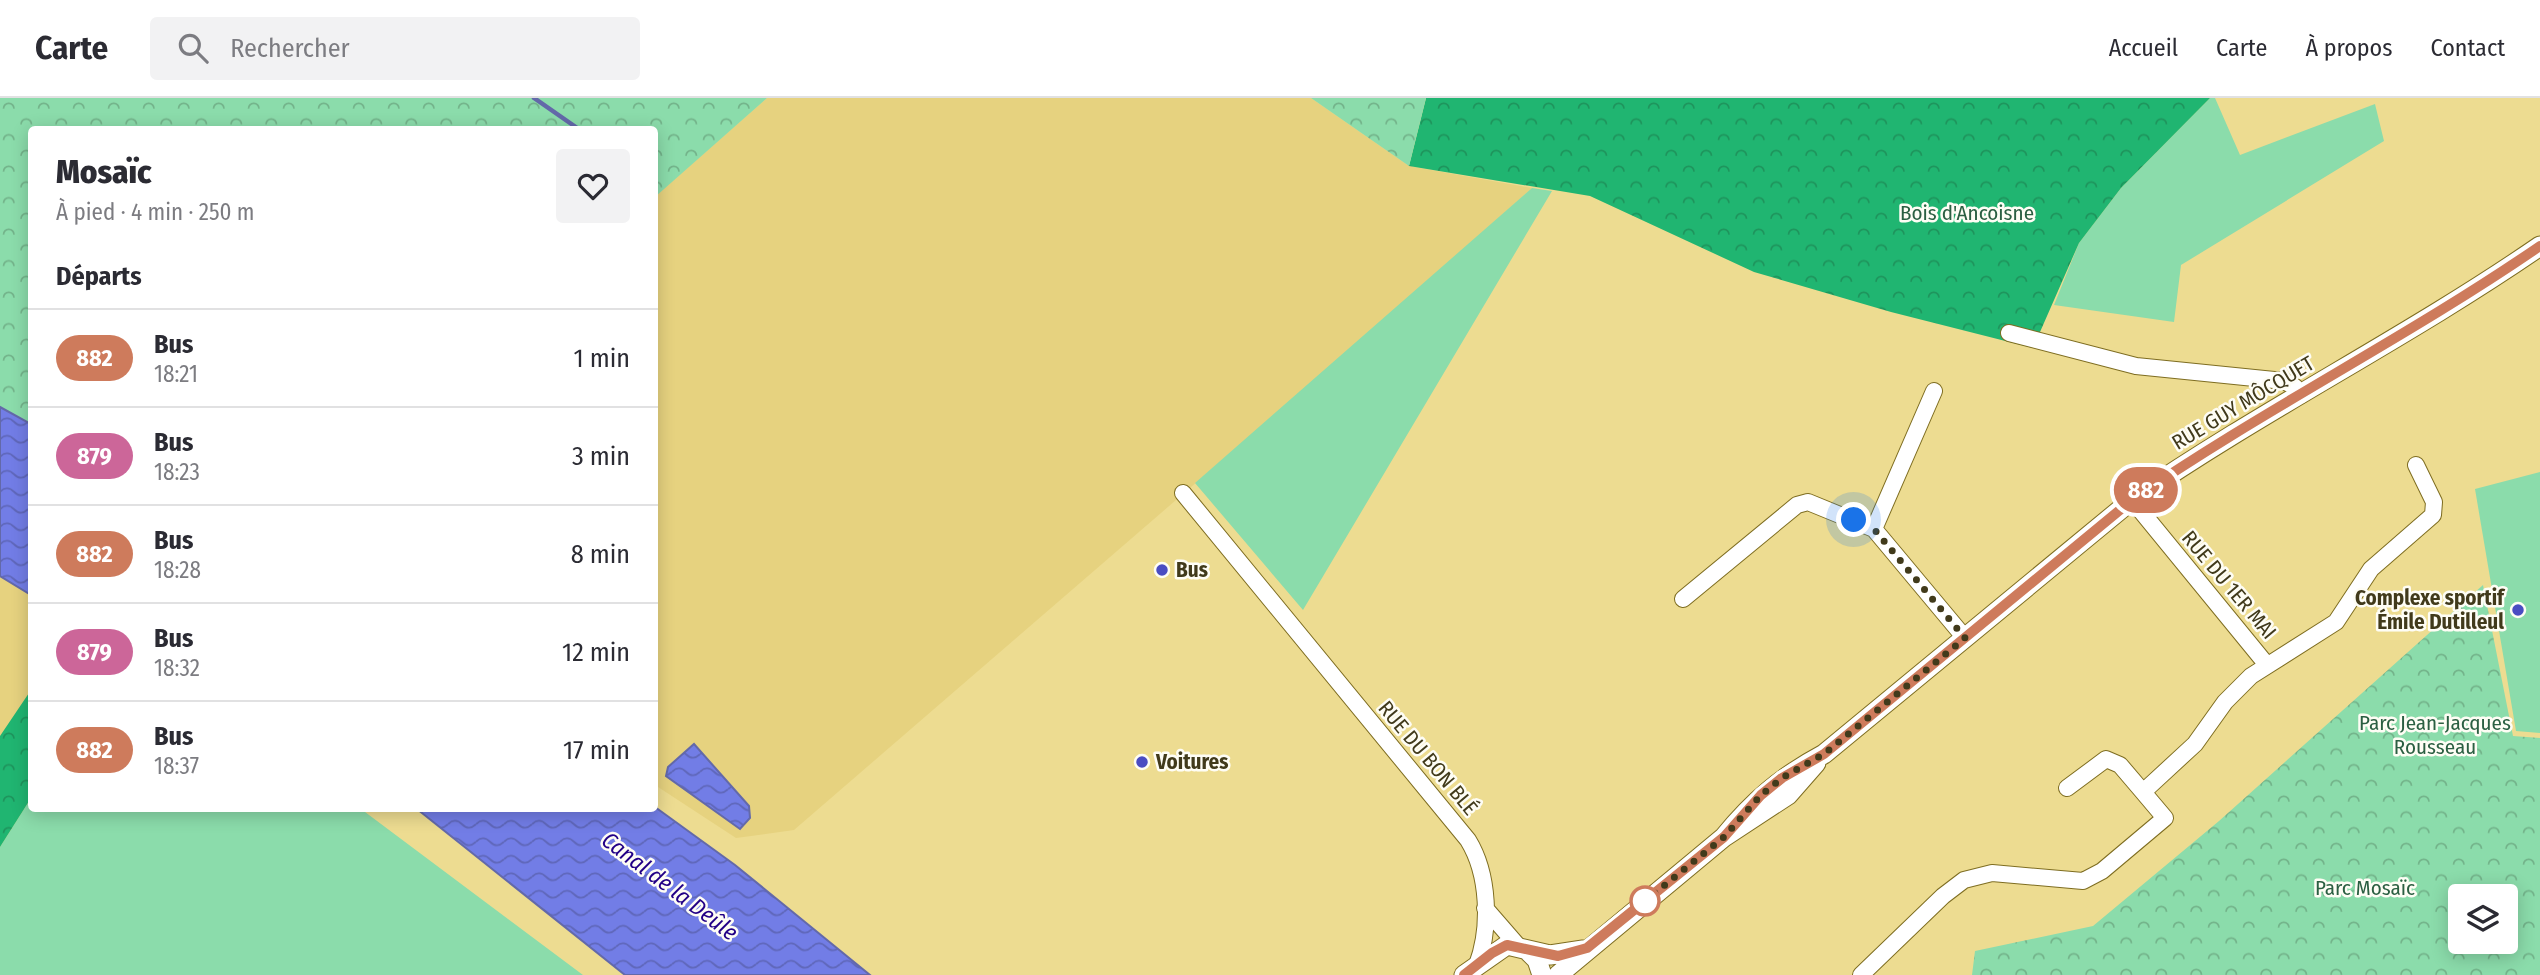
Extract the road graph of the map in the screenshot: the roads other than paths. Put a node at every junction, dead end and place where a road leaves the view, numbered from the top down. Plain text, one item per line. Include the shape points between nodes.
1 (2540, 246) edge
2 (2009, 333) dead end
3 (1934, 391) dead end
4 (2301, 394) junction
5 (2416, 465) dead end
6 (1183, 494) dead end
7 (2132, 500) junction
8 (1874, 529) junction
9 (1683, 599) dead end
10 (1965, 638) junction
11 (2267, 665) junction
12 (2067, 788) dead end
13 (2143, 792) junction
14 (1485, 908) junction
15 (1587, 948) junction
16 (1524, 949) junction
17 (1471, 970) edge
18 (1542, 975) edge
19 (1558, 975) edge
20 (1861, 975) edge

1 - 4 street, RUE GUY MÔCQUET
2 - 4 street via 2136,366 2284,381
3 - 8 street
4 - 7 street, RUE GUY MÔCQUET
5 - 11 street, RUE DU 1ER MAI via 2434,502 2433,515 2371,569 2336,622
6 - 14 street, RUE DU BON BLÉ via 1468,839 1478,860
7 - 10 street, RUE GUY MÔCQUET
7 - 11 street, RUE DU 1ER MAI
8 - 9 street via 1802,502
8 - 10 street
10 - 15 street, RUE GUY MÔCQUET via 1824,754 1788,795 1724,837
11 - 13 street, RUE DU 1ER MAI via 2232,694 2196,744
12 - 13 street via 2106,758 2120,765
13 - 20 street via 2165,818 2096,876 2075,883 1992,873 1964,880
14 - 16 street
14 - 17 street, RUE DU BON BLÉ via 1486,934
15 - 16 street via 1565,956
15 - 19 street, RUE GUY MÔCQUET
16 - 17 street via 1502,947
16 - 18 street via 1537,960

